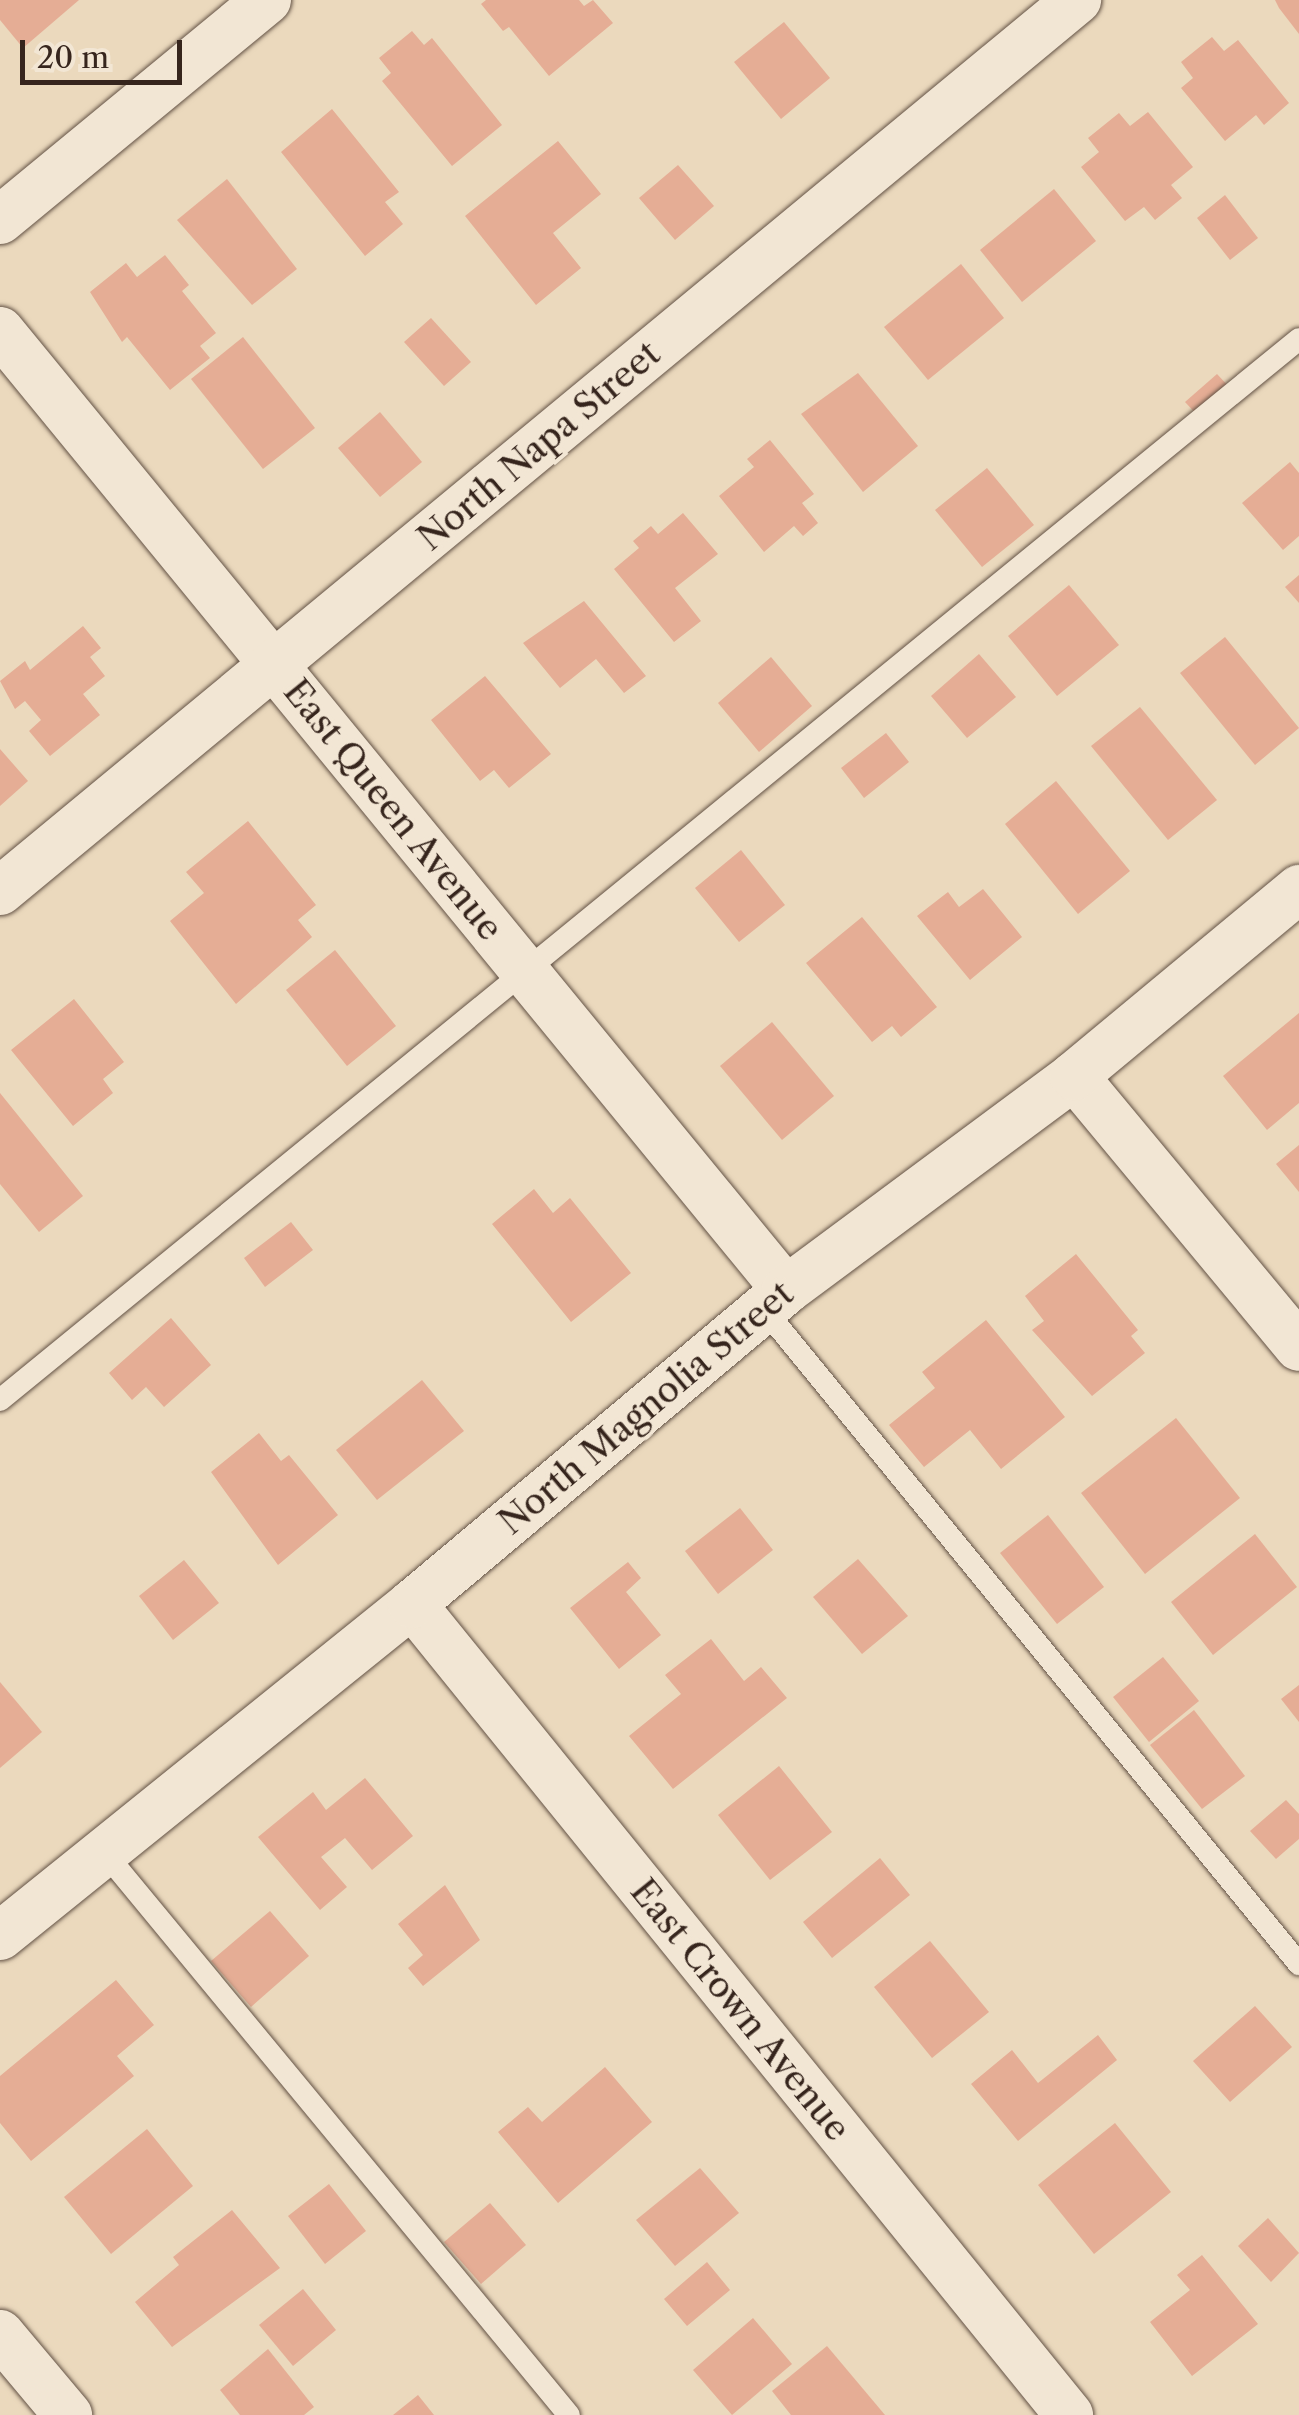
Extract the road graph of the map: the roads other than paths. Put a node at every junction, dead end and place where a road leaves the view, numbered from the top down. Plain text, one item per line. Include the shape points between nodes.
1 (267, 0) edge
2 (1077, 0) edge
3 (0, 220) edge
4 (0, 331) edge
5 (1299, 339) edge
6 (274, 665) junction
7 (0, 890) edge
8 (1299, 890) edge
9 (525, 971) junction
10 (1074, 1076) junction
11 (775, 1300) junction
12 (1299, 1347) edge
13 (0, 1400) edge
14 (412, 1604) junction
15 (104, 1852) junction
16 (0, 1936) edge
17 (1299, 1964) edge
18 (0, 2334) edge
19 (68, 2415) edge
20 (569, 2415) edge
21 (1069, 2415) edge

1 - 3 street
2 - 6 street, North Napa Street
4 - 6 street, East Queen Avenue
5 - 9 lane
6 - 7 street, North Napa Street
6 - 9 street, East Queen Avenue
8 - 10 street, North Magnolia Street
9 - 11 street, East Queen Avenue
9 - 13 lane
10 - 11 street, North Magnolia Street
10 - 12 street
11 - 14 street, North Magnolia Street
11 - 17 lane
14 - 15 street, North Magnolia Street
14 - 21 street, East Crown Avenue
15 - 16 street, North Magnolia Street
15 - 20 lane
18 - 19 street

